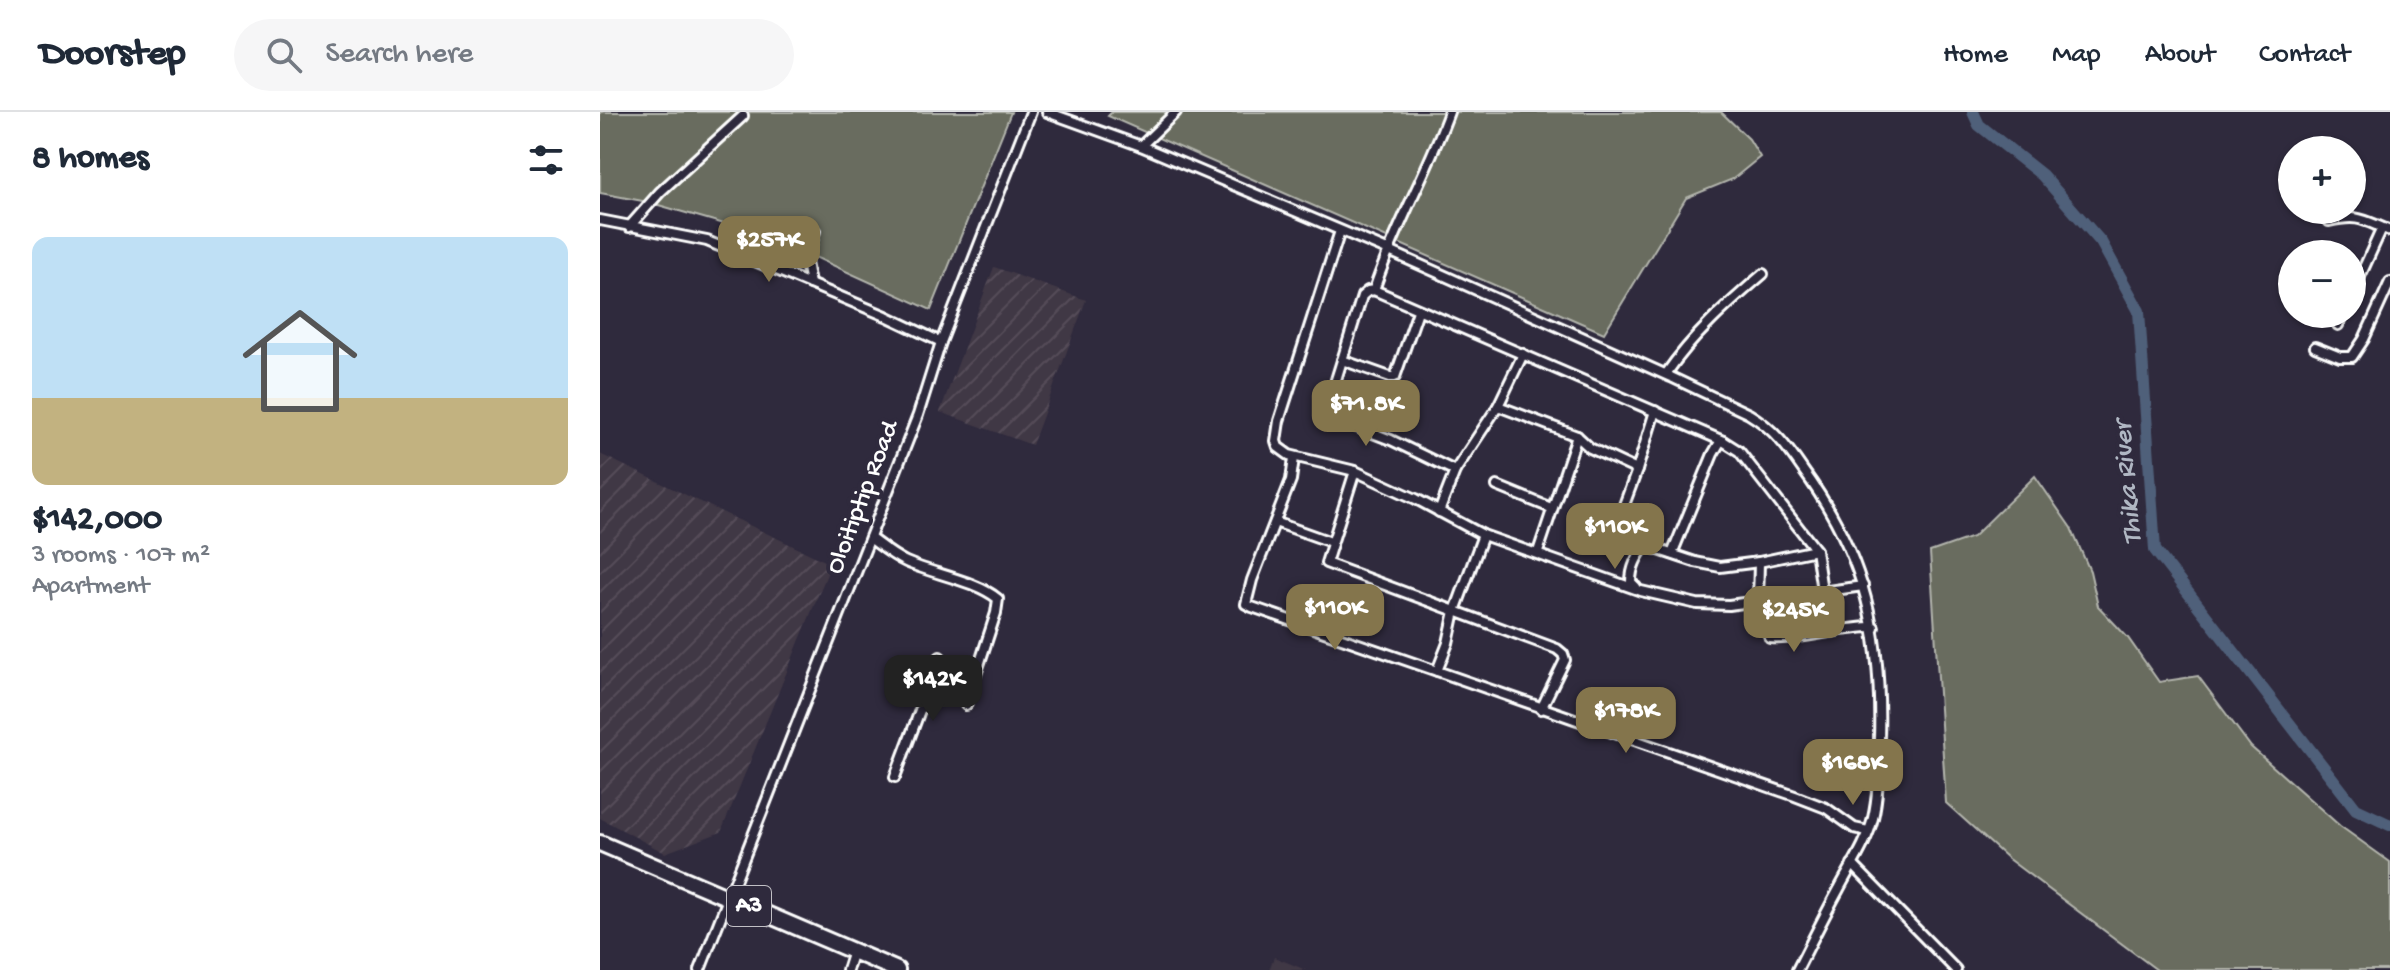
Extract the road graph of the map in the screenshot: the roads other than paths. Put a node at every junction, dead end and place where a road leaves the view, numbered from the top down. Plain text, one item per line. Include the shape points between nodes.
1 (1031, 112) edge
2 (1047, 112) edge
3 (1176, 112) edge
4 (1449, 112) edge
5 (743, 116) dead end
6 (1141, 146) junction
7 (600, 220) edge
8 (803, 222) dead end
9 (2366, 222) edge
10 (629, 227) junction
11 (2386, 229) edge
12 (1340, 231) junction
13 (1387, 250) junction
14 (2366, 267) edge
15 (1763, 274) dead end
16 (2390, 282) edge
17 (810, 284) junction
18 (1374, 290) junction
19 (1418, 311) junction
20 (941, 342) junction
21 (2315, 347) dead end
22 (1523, 354) junction
23 (1342, 360) junction
24 (1666, 374) junction
25 (1498, 406) junction
26 (1655, 411) junction
27 (1577, 436) junction
28 (1723, 441) junction
29 (1294, 458) junction
30 (1637, 470) junction
31 (1355, 471) junction
32 (1455, 471) junction
33 (1497, 486) dead end
34 (1551, 508) junction
35 (1439, 512) junction
36 (1275, 522) junction
37 (1483, 535) junction
38 (870, 538) junction
39 (1331, 542) junction
40 (1645, 546) junction
41 (1816, 550) junction
42 (1538, 552) junction
43 (1672, 554) junction
44 (1759, 562) junction
45 (1863, 586) junction
46 (1641, 591) junction
47 (1822, 591) junction
48 (1758, 603) junction
49 (1455, 611) junction
50 (1874, 627) junction
51 (940, 657) dead end
52 (1437, 671) junction
53 (966, 705) dead end
54 (1541, 709) junction
55 (895, 777) dead end
56 (1868, 831) junction
57 (600, 843) edge
58 (1852, 864) junction
59 (729, 898) junction
60 (853, 951) junction
61 (700, 970) edge
62 (847, 970) edge
63 (896, 970) edge
64 (1797, 970) edge
65 (1956, 970) edge

1 - 20 street, Oloitiptip Road
2 - 6 street
3 - 6 street
4 - 13 street via 1432,160
5 - 10 street
6 - 12 street
7 - 10 street
8 - 17 street via 815,231 806,262
9 - 11 street
10 - 17 street via 707,241
11 - 14 street
12 - 13 street
12 - 29 street via 1276,435 1278,447
13 - 18 street
13 - 24 street
15 - 24 street via 1709,321
16 - 21 street via 2352,357
17 - 20 street
18 - 19 street
18 - 23 street via 1362,296
19 - 22 street
19 - 23 street via 1395,377
20 - 38 street, Oloitiptip Road
22 - 25 street
22 - 26 street
23 - 32 street via 1328,416
24 - 45 street via 1764,423 1779,438 1827,507
25 - 27 street
25 - 32 street
26 - 28 street
26 - 30 street
27 - 30 street via 1590,448
27 - 34 street
28 - 41 street via 1739,451
28 - 43 street
29 - 31 street
29 - 36 street
30 - 40 street via 1617,532
31 - 35 street
31 - 39 street
32 - 35 street
33 - 34 street
34 - 42 street
35 - 37 street
36 - 39 street
36 - 52 street via 1246,604
37 - 42 street
37 - 49 street
38 - 53 street via 903,561 986,589 998,599
38 - 59 street, Oloitiptip Road
39 - 49 street via 1326,563
40 - 43 street
40 - 46 street via 1631,574 1632,584
41 - 44 street
41 - 47 street
42 - 46 street
43 - 44 street via 1720,567
44 - 48 street
45 - 47 street
45 - 50 street
46 - 48 street via 1711,606
47 - 48 street
48 - 50 street via 1770,638
49 - 52 street
49 - 54 street via 1563,654 1565,660
50 - 56 street via 1879,770
51 - 55 street
52 - 54 street
54 - 56 street via 1795,796
56 - 58 street
57 - 59 highway, A3
58 - 64 street
58 - 65 street
59 - 60 highway, A3
59 - 61 street, Oloitiptip Road
60 - 62 street
60 - 63 highway, A3

